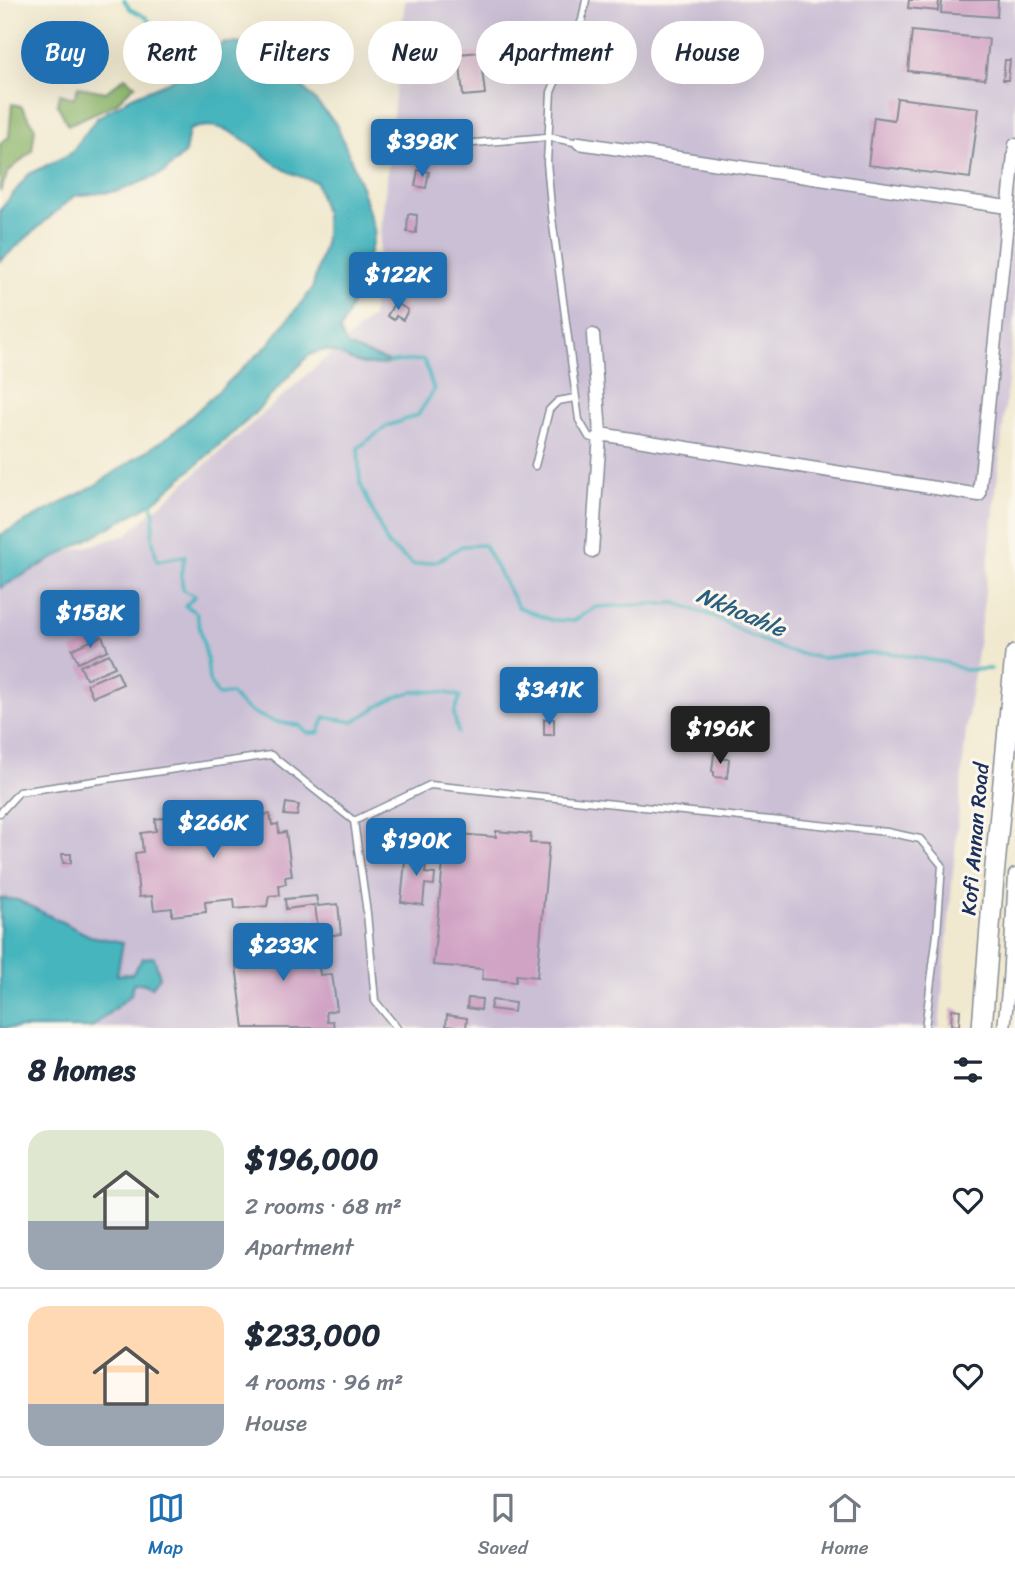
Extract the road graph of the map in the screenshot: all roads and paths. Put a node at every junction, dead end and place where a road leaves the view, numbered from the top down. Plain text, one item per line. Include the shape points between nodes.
1 (586, 0) edge
2 (548, 137) junction
3 (474, 143) dead end
4 (579, 143) joint
5 (1015, 145) edge
6 (1007, 207) junction
7 (593, 335) dead end
8 (575, 398) junction
9 (600, 437) junction
10 (534, 466) dead end
11 (592, 551) dead end
12 (1015, 655) edge
13 (1008, 804) edge
14 (0, 813) edge
15 (354, 821) junction
16 (1014, 884) edge
17 (1012, 984) edge
18 (1008, 1024) edge
19 (397, 1028) edge
20 (925, 1028) edge
21 (982, 1028) edge

1 - 2 lane via 551,92
2 - 3 lane
2 - 4 lane
2 - 8 lane via 552,218
4 - 6 street
5 - 6 street
6 - 9 street via 979,495
7 - 9 street
8 - 9 lane via 579,420 589,437
8 - 10 lane via 558,401 549,410
9 - 11 street
12 - 13 main road, Kofi Annan Road
13 - 21 main road, Kofi Annan Road
14 - 15 lane via 19,792 271,755
15 - 19 lane via 375,1001
15 - 20 lane via 430,785 726,814 920,839 943,865
16 - 17 street
17 - 18 street

